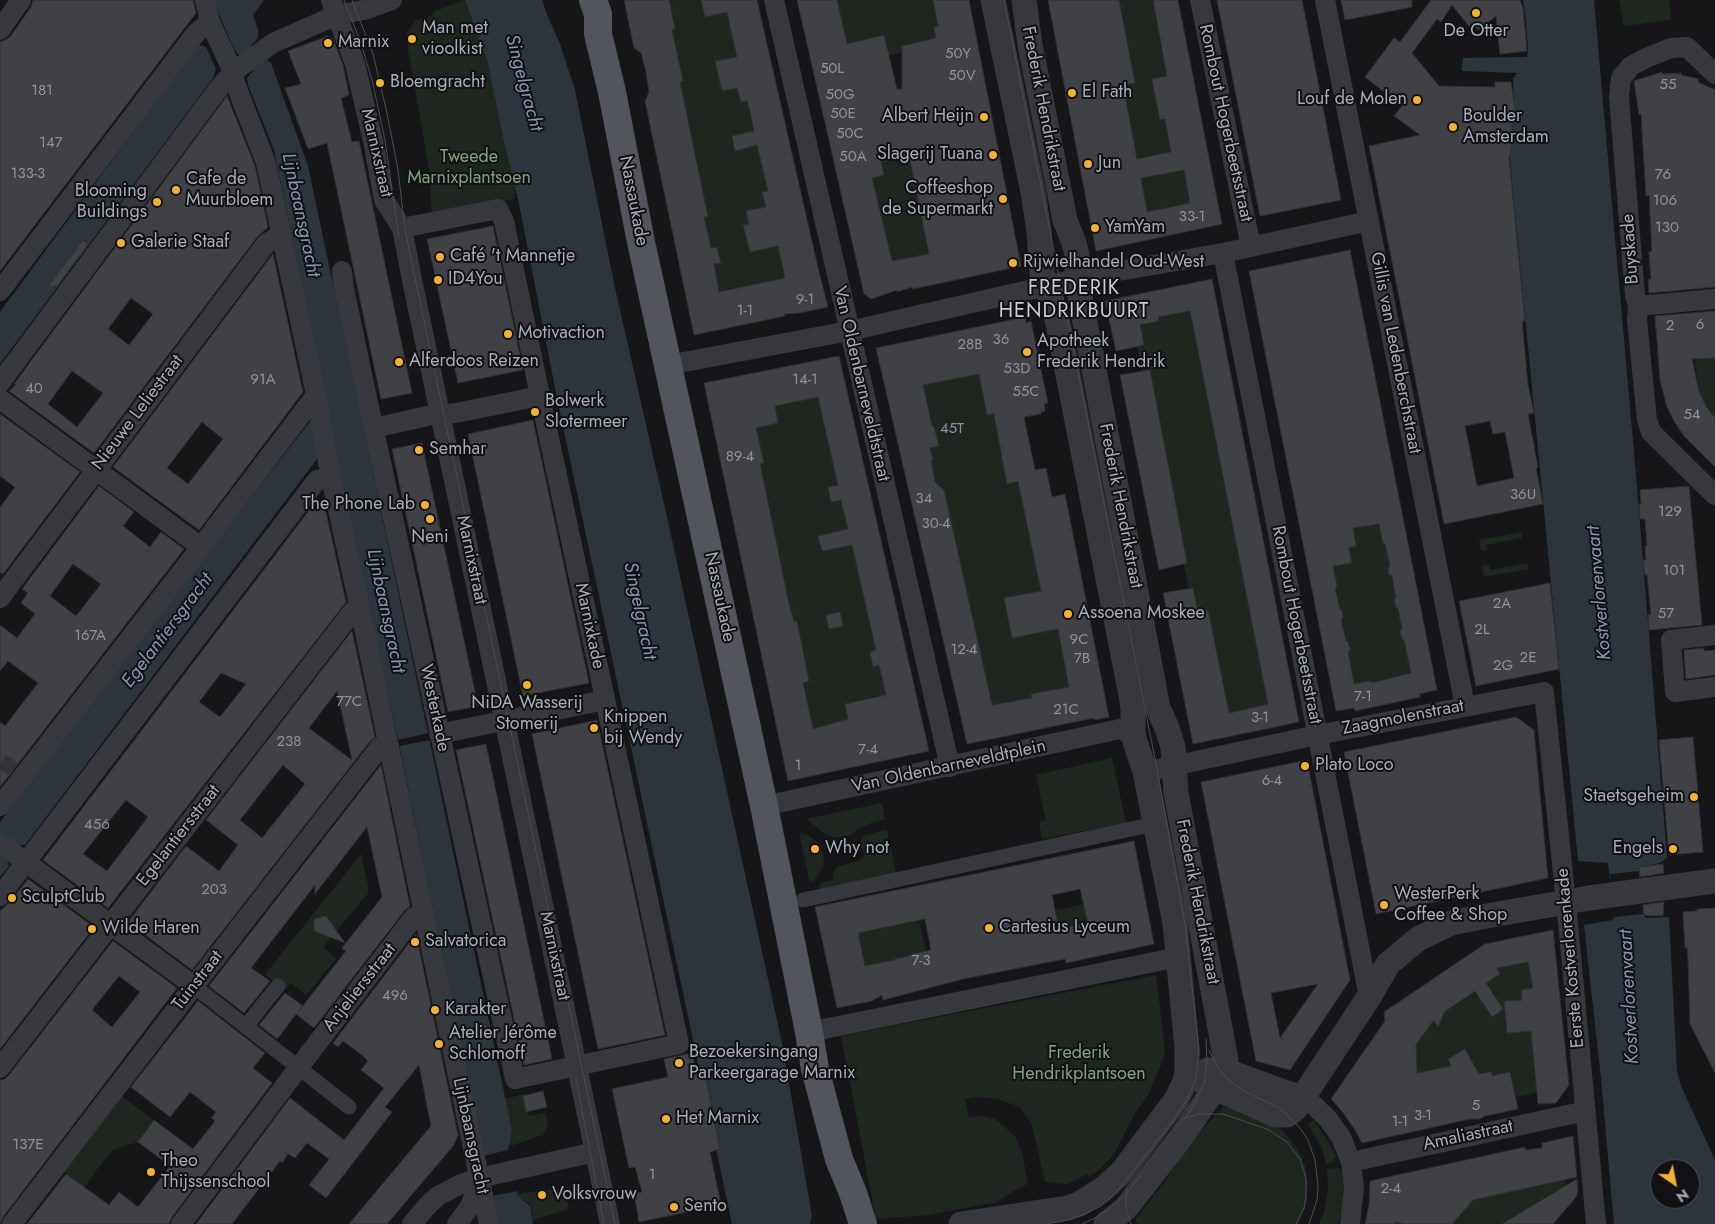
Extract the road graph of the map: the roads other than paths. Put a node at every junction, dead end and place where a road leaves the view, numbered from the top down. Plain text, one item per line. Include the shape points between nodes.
1 (21, 0) edge
2 (205, 0) edge
3 (578, 0) edge
4 (593, 0) edge
5 (774, 0) edge
6 (993, 0) edge
7 (1024, 0) edge
8 (1200, 0) edge
9 (1325, 0) edge
10 (389, 2) edge
11 (338, 5) edge
12 (212, 25) junction
13 (0, 30) edge
14 (598, 34) junction
15 (241, 61) junction
16 (1715, 74) edge
17 (1369, 221) junction
18 (402, 228) junction
19 (282, 234) junction
20 (1251, 247) junction
21 (1223, 252) junction
22 (342, 271) dead end
23 (1077, 280) junction
24 (1048, 287) junction
25 (0, 291) edge
26 (1715, 299) edge
27 (1638, 306) junction
28 (849, 331) junction
29 (668, 365) junction
30 (0, 383) edge
31 (540, 396) junction
32 (0, 399) edge
33 (318, 404) junction
34 (440, 415) junction
35 (374, 428) junction
36 (95, 470) junction
37 (331, 478) junction
38 (1715, 495) edge
39 (201, 547) junction
40 (0, 598) edge
41 (360, 609) junction
42 (1715, 635) edge
43 (1715, 687) edge
44 (1544, 692) joint
45 (606, 700) junction
46 (1465, 706) junction
47 (504, 721) junction
48 (440, 734) junction
49 (1133, 735) junction
50 (1317, 735) junction
51 (388, 745) junction
52 (1174, 766) junction
53 (950, 767) junction
54 (1145, 772) junction
55 (0, 806) edge
56 (764, 806) junction
57 (1145, 826) dead end
58 (0, 843) edge
59 (21, 859) junction
60 (1715, 881) edge
61 (1715, 886) edge
62 (1663, 889) junction
63 (0, 896) edge
64 (803, 900) dead end
65 (1578, 900) junction
66 (425, 915) junction
67 (111, 925) junction
68 (1179, 957) junction
69 (194, 986) junction
70 (278, 986) dead end
71 (1369, 997) junction
72 (246, 1026) junction
73 (810, 1032) junction
74 (578, 1065) junction
75 (299, 1067) junction
76 (0, 1068) edge
77 (1188, 1072) junction
78 (1219, 1079) junction
79 (1303, 1095) junction
80 (349, 1107) dead end
81 (1586, 1111) junction
82 (595, 1152) junction
83 (839, 1159) junction
84 (1351, 1162) junction
85 (483, 1177) junction
86 (1591, 1222) edge
87 (12, 1224) edge
88 (180, 1224) edge
89 (412, 1224) edge
90 (458, 1224) edge
91 (489, 1224) edge
92 (610, 1224) edge
93 (846, 1224) edge
94 (863, 1224) edge
95 (961, 1224) edge
96 (1106, 1224) edge
97 (1350, 1224) edge

1 - 13 street
2 - 12 street, Lijnbaansgracht
3 - 14 main road, Nassaukade via 586,19
4 - 14 main road, Nassaukade via 598,14
5 - 28 street, Van Oldenbarneveldtstraat
6 - 24 street, Frederik Hendrikstraat via 1033,192 1042,273
7 - 23 street, Frederik Hendrikstraat via 1064,220 1074,243
8 - 20 street, Rombout Hogerbeetsstraat
9 - 17 street, Gillis van Ledenberchstraat
10 - 11 street via 353,13
11 - 15 street
11 - 18 street, Marnixstraat via 359,78 384,200
12 - 15 street, Lijnbaansgracht
12 - 25 street via 196,33
14 - 29 main road, Nassaukade
15 - 19 street, Lijnbaansgracht via 235,83 266,163
15 - 30 street
16 - 27 street, Buyskade via 1687,47 1672,48 1646,58 1631,66 1621,78 1619,97
17 - 20 street
17 - 46 street, Gillis van Ledenberchstraat
18 - 31 street, Marnixkade via 498,209 504,221
18 - 34 street, Marnixstraat
19 - 33 street, Lijnbaansgracht
19 - 36 street, Nieuwe Leliestraat via 266,244
20 - 21 street
21 - 23 street
21 - 50 street, Rombout Hogerbeetsstraat
22 - 35 street, Westerkade
23 - 24 street
23 - 52 street, Frederik Hendrikstraat via 1158,708 1170,738
24 - 28 street
24 - 49 street, Frederik Hendrikstraat via 1132,696
26 - 27 street
27 - 38 street, Buyskade via 1646,420 1651,432
28 - 29 street
28 - 53 street, Van Oldenbarneveldtstraat
29 - 56 main road, Nassaukade
31 - 34 street
31 - 45 street, Marnixkade
32 - 36 street
33 - 37 street, Lijnbaansgracht
33 - 39 street
34 - 35 street
34 - 47 street, Marnixstraat
35 - 48 street, Westerkade
36 - 39 street
36 - 40 street, Nieuwe Leliestraat
37 - 41 street, Lijnbaansgracht
37 - 59 street via 317,480
39 - 55 street
41 - 51 street, Lijnbaansgracht
41 - 67 street, Egelantiersstraat via 353,611
42 - 43 street via 1670,640 1675,692
44 - 46 street, Zaagmolenstraat
44 - 65 street, Eerste Kostverlorenkade
45 - 47 street
45 - 74 street, Marnixkade via 679,1044
46 - 50 street, Zaagmolenstraat
47 - 48 street
47 - 74 street, Marnixstraat
48 - 74 street, Westerkade via 515,1079
49 - 53 street, Van Oldenbarneveldtplein via 1120,730
49 - 54 street, Frederik Hendrikstraat
50 - 52 street, Zaagmolenstraat
50 - 71 street, Rombout Hogerbeetsstraat
51 - 66 street, Lijnbaansgracht
51 - 69 street, Tuinstraat via 380,747
52 - 54 street, Zaagmolenstraat
52 - 78 street, Frederik Hendrikstraat via 1176,793 1224,1046 1226,1060
53 - 56 street, Van Oldenbarneveldtplein
54 - 68 street, Frederik Hendrikstraat
56 - 73 main road, Nassaukade
57 - 64 street
58 - 59 street
59 - 63 street
59 - 67 street
60 - 62 street
61 - 62 street
62 - 65 street
65 - 71 street via 1451,924 1418,939 1388,964
65 - 81 street, Eerste Kostverlorenkade
66 - 75 street, Anjeliersstraat via 414,918
66 - 85 street, Lijnbaansgracht
67 - 69 street
67 - 76 street, Egelantiersstraat
68 - 73 street
68 - 77 street
69 - 72 street
69 - 87 street, Tuinstraat
70 - 72 street
71 - 79 street
72 - 75 street
73 - 83 main road, Nassaukade via 815,1070
74 - 82 street, Marnixstraat
75 - 80 street
75 - 88 street, Anjeliersstraat
77 - 78 street
77 - 95 street via 1176,1100 1122,1172 1102,1190 1067,1208
78 - 79 street
78 - 96 street via 1179,1140 1120,1214
79 - 84 street via 1341,1137
81 - 84 street, Amaliastraat
81 - 86 street, Eerste Kostverlorenkade
82 - 85 street
82 - 92 street, Marnixstraat
83 - 93 main road, Nassaukade
83 - 94 main road, Nassaukade
84 - 97 street via 1354,1188
85 - 89 street via 438,1196
85 - 90 street via 471,1205
85 - 91 street, Lijnbaansgracht

